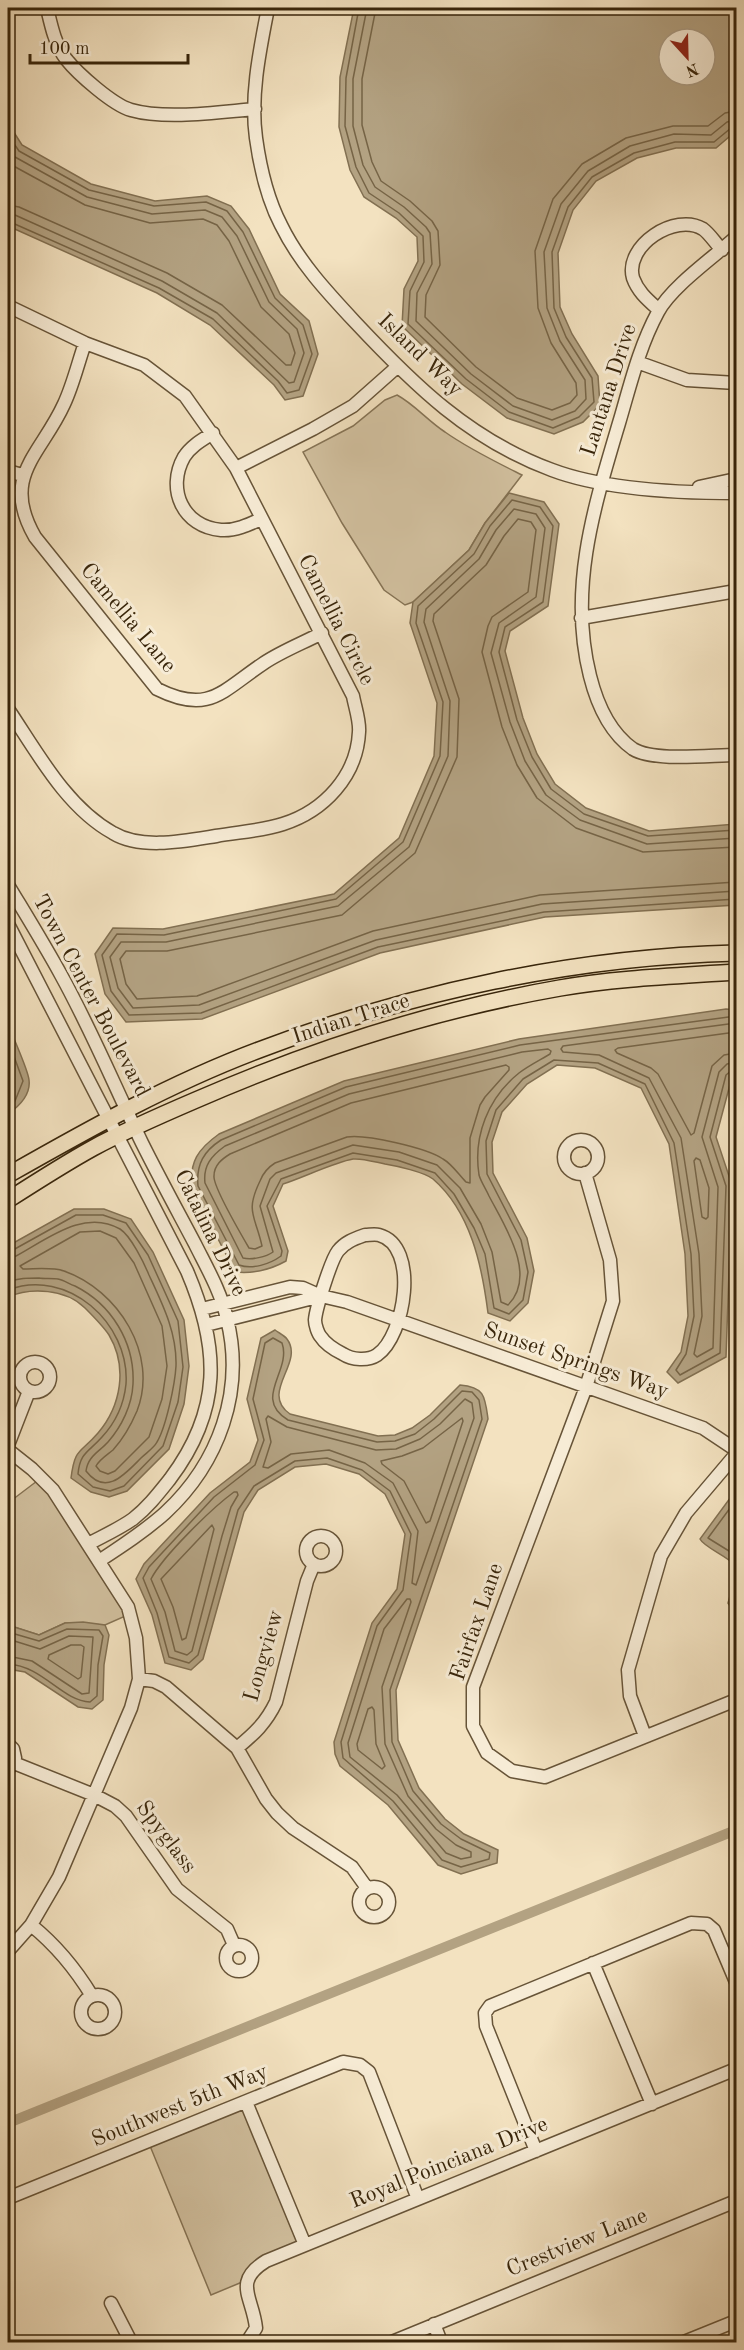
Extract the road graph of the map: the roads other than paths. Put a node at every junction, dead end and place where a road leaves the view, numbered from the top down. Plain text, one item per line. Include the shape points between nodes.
1 (47, 8) edge
2 (268, 8) edge
3 (255, 109) junction
4 (736, 237) edge
5 (722, 250) junction
6 (8, 306) edge
7 (658, 310) junction
8 (85, 343) junction
9 (637, 362) junction
10 (397, 367) junction
11 (736, 383) edge
12 (213, 433) junction
13 (236, 468) junction
14 (8, 471) edge
15 (22, 475) junction
16 (736, 478) edge
17 (601, 483) junction
18 (683, 490) junction
19 (736, 493) edge
20 (261, 519) junction
21 (736, 591) edge
22 (581, 618) junction
23 (322, 633) junction
24 (8, 709) edge
25 (736, 755) edge
26 (8, 885) edge
27 (8, 924) edge
28 (736, 953) edge
29 (736, 972) edge
30 (128, 1109) junction
31 (107, 1120) junction
32 (135, 1127) junction
33 (116, 1137) junction
34 (585, 1173) dead end
35 (8, 1175) edge
36 (8, 1200) edge
37 (321, 1296) junction
38 (222, 1303) junction
39 (202, 1309) junction
40 (227, 1320) junction
41 (398, 1320) junction
42 (206, 1325) junction
43 (586, 1387) junction
44 (29, 1391) dead end
45 (192, 1443) junction
46 (8, 1445) edge
47 (8, 1450) edge
48 (736, 1450) edge
49 (213, 1451) junction
50 (736, 1454) edge
51 (163, 1487) junction
52 (132, 1520) junction
53 (140, 1533) junction
54 (88, 1544) junction
55 (99, 1561) junction
56 (314, 1564) dead end
57 (140, 1679) junction
58 (736, 1700) edge
59 (645, 1736) junction
60 (8, 1744) edge
61 (237, 1749) junction
62 (11, 1766) edge
63 (94, 1795) junction
64 (367, 1888) dead end
65 (31, 1925) junction
66 (234, 1945) dead end
67 (8, 1951) edge
68 (593, 1963) junction
69 (736, 1982) edge
70 (92, 1996) dead end
71 (736, 2069) edge
72 (246, 2102) junction
73 (652, 2104) junction
74 (536, 2151) junction
75 (8, 2199) edge
76 (418, 2199) junction
77 (736, 2201) edge
78 (305, 2245) junction
79 (111, 2303) dead end
80 (736, 2321) edge
81 (434, 2324) junction
82 (131, 2343) edge
83 (247, 2343) edge
84 (392, 2343) edge
85 (441, 2343) edge
86 (684, 2343) edge

1 - 3 street via 52,32 65,58 98,90 129,110 196,113
2 - 3 street, Island Way
3 - 10 street, Island Way via 256,137 280,224 304,263
4 - 5 street, Lantana Drive
5 - 7 street, Lantana Drive
5 - 7 street via 704,230 689,224 669,226 649,238 635,257 632,275 640,293
6 - 8 street, Camellia Circle
7 - 9 street, Lantana Drive
8 - 12 street, Camellia Circle via 144,365 185,396
8 - 15 street, Camellia Lane via 64,404
9 - 11 street via 687,380
9 - 17 street, Lantana Drive
10 - 13 street via 352,406
10 - 17 street, Island Way via 467,427 503,449 554,471
12 - 13 street, Camellia Circle
12 - 20 street via 183,458 175,489 181,503 190,517 204,526 222,530 241,528
13 - 20 street, Camellia Circle
14 - 15 street
15 - 23 street, Camellia Lane via 20,503 30,530 157,689 174,698 191,702 213,698 266,662
16 - 18 street, Island Way
17 - 18 street, Island Way
17 - 22 street, Lantana Drive via 585,555
18 - 19 street, Island Way
20 - 23 street, Camellia Circle
21 - 22 street
22 - 25 street, Lantana Drive via 597,702 618,735 635,750 665,757
23 - 24 street, Camellia Circle via 353,696 360,731 351,768 332,796 309,813 282,824 180,842 144,842 114,835 66,792
26 - 30 street, Town Center Boulevard via 62,976
27 - 31 street, Town Center Boulevard
28 - 30 main road, Indian Trace via 673,955 480,984 346,1019 258,1050
29 - 32 main road, Indian Trace via 573,987 479,1004 354,1038 249,1077
30 - 31 main road, Indian Trace
30 - 32 street, Town Center Boulevard
31 - 33 street, Town Center Boulevard
31 - 35 main road, Indian Trace
32 - 33 main road, Indian Trace
32 - 38 street, Catalina Drive
33 - 36 main road, Indian Trace
33 - 39 street, Catalina Drive via 187,1271
34 - 43 street, Fairfax Lane via 610,1260 613,1301
37 - 38 street, Sunset Springs Way via 290,1287
37 - 40 street, Sunset Springs Way
37 - 41 street, Sunset Springs Way
37 - 41 street via 315,1321 320,1337 348,1357 366,1359 379,1354
37 - 41 street via 336,1253 347,1242 365,1234 380,1235 394,1245 402,1261 405,1282
38 - 39 street, Sunset Springs Way
38 - 40 street, Catalina Drive
39 - 42 street, Catalina Drive
40 - 42 street, Sunset Springs Way
40 - 49 street, Catalina Drive via 232,1383 227,1417
41 - 43 street, Sunset Springs Way
42 - 45 street, Catalina Drive via 211,1381 206,1408
43 - 48 street, Sunset Springs Way via 703,1428
43 - 59 street, Fairfax Lane via 473,1687 473,1726 487,1753 512,1771 545,1777
44 - 46 street
45 - 49 street
45 - 51 street, Catalina Drive
47 - 54 street via 53,1490
49 - 53 street, Catalina Drive via 186,1492
50 - 59 street via 686,1513 661,1556 628,1670 630,1696
51 - 52 street, Catalina Drive
51 - 54 street, Catalina Drive
52 - 53 street
52 - 54 street, Catalina Drive
53 - 55 street, Catalina Drive
54 - 55 street
55 - 57 street via 128,1607
56 - 61 street, Longview via 306,1581 276,1702 267,1720
57 - 61 street via 166,1687
57 - 63 street
58 - 59 street, Fairfax Lane
60 - 62 street, Spyglass via 15,1753
61 - 64 street via 277,1813 352,1867
62 - 63 street, Spyglass
63 - 65 street via 59,1877
63 - 66 street, Spyglass via 126,1816 177,1889 227,1929
65 - 67 street
65 - 70 street via 74,1967
68 - 69 street via 691,1923 707,1924 718,1937
68 - 73 street
68 - 74 street via 497,2002 485,2013 486,2026
71 - 73 street, Royal Poinciana Drive
72 - 75 street, Southwest 5th Way
72 - 76 street, Southwest 5th Way via 343,2062 360,2065 369,2072
72 - 78 street
73 - 74 street, Royal Poinciana Drive
74 - 76 street, Royal Poinciana Drive
76 - 78 street, Royal Poinciana Drive
77 - 81 street, Crestview Lane
78 - 83 street, Royal Poinciana Drive via 266,2261 247,2280 256,2328
79 - 82 street
80 - 86 street
81 - 84 street, Crestview Lane
81 - 85 street

